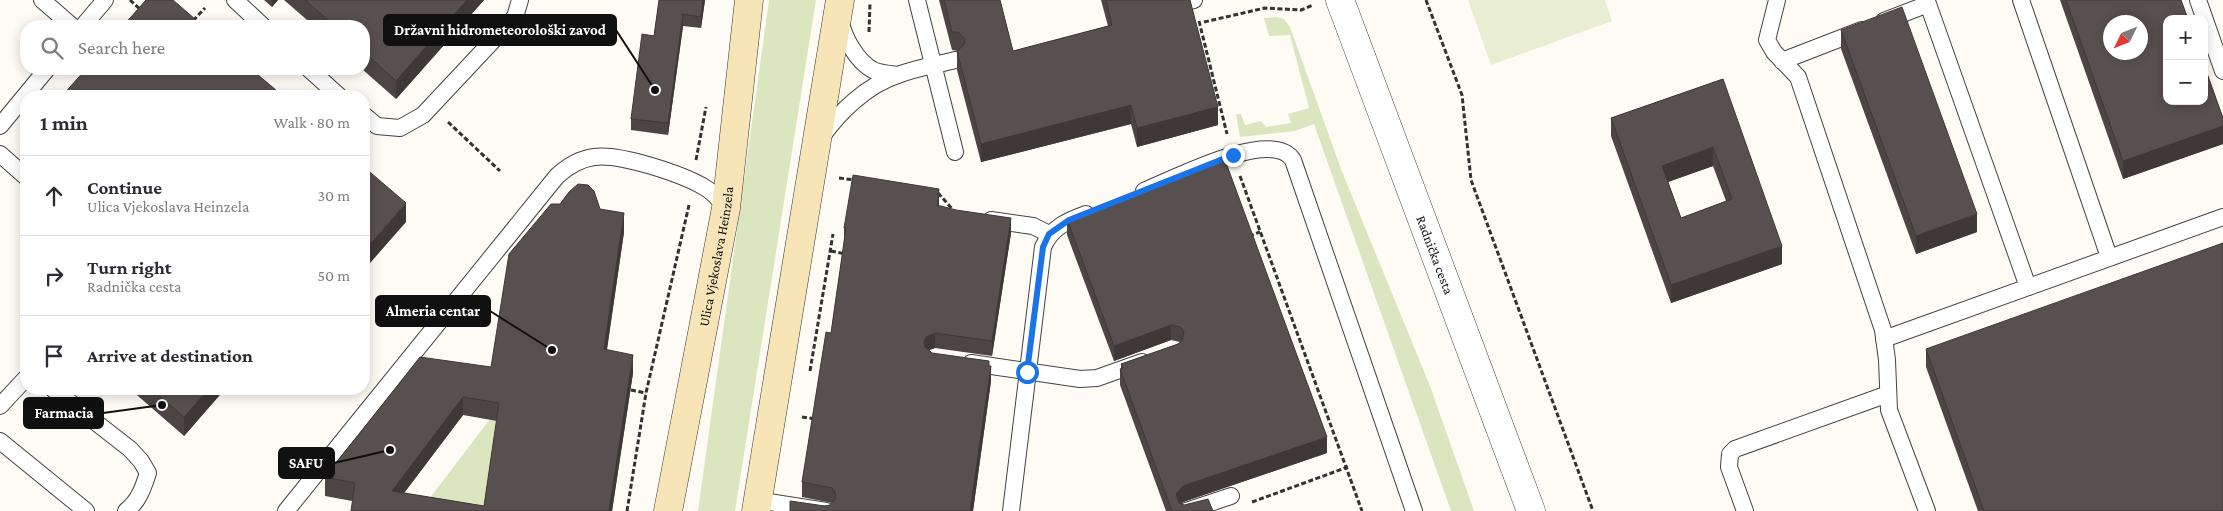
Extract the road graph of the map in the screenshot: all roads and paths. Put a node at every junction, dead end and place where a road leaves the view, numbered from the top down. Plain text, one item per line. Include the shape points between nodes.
1 (42, 0) edge
2 (105, 0) edge
3 (130, 0) edge
4 (235, 0) edge
5 (520, 0) edge
6 (749, 0) edge
7 (918, 0) edge
8 (1340, 0) edge
9 (1426, 0) edge
10 (1777, 0) edge
11 (2021, 0) edge
12 (2198, 0) edge
13 (839, 5) edge
14 (206, 8) dead end
15 (1301, 10) dead end
16 (146, 15) edge
17 (65, 20) edge
18 (88, 20) edge
19 (194, 20) edge
20 (257, 20) edge
21 (955, 60) edge
22 (1782, 61) junction
23 (934, 66) junction
24 (2223, 71) edge
25 (43, 75) edge
26 (315, 75) edge
27 (897, 75) junction
28 (30, 90) edge
29 (332, 90) edge
30 (20, 102) edge
31 (706, 108) dead end
32 (370, 120) edge
33 (0, 126) edge
34 (1227, 134) dead end
35 (463, 139) dead end
36 (816, 146) junction
37 (955, 152) dead end
38 (0, 154) edge
39 (20, 171) edge
40 (500, 171) dead end
41 (1240, 176) dead end
42 (839, 178) dead end
43 (692, 181) junction
44 (864, 181) edge
45 (929, 192) edge
46 (1126, 199) edge
47 (726, 208) junction
48 (1101, 208) edge
49 (957, 214) joint
50 (2223, 217) edge
51 (1260, 232) junction
52 (1049, 234) junction
53 (1243, 239) edge
54 (831, 251) dead end
55 (850, 255) edge
56 (2109, 258) junction
57 (2028, 287) junction
58 (1286, 306) junction
59 (1278, 309) edge
60 (1884, 339) junction
61 (1157, 356) edge
62 (953, 361) edge
63 (1027, 372) junction
64 (20, 384) edge
65 (631, 390) edge
66 (646, 393) junction
67 (1888, 394) junction
68 (60, 395) edge
69 (0, 406) edge
70 (802, 417) dead end
71 (822, 420) edge
72 (0, 441) edge
73 (1348, 467) junction
74 (1231, 496) joint
75 (756, 505) edge
76 (86, 511) edge
77 (126, 511) edge
78 (286, 511) edge
79 (627, 511) edge
80 (668, 511) edge
81 (826, 511) edge
82 (1011, 511) edge
83 (1186, 511) edge
84 (1362, 511) edge
85 (1414, 511) edge
86 (1531, 511) edge
87 (1593, 511) edge
88 (1745, 511) edge
89 (1927, 511) edge

1 - 17 lane
2 - 18 lane
3 - 16 path
4 - 20 lane
5 - 32 lane via 515,17 423,115 400,128 378,126
6 - 47 main road, Ulica Vjekoslava Heinzela
7 - 23 lane
8 - 86 street, Radnička cesta
9 - 87 path via 1462,95 1471,180
10 - 22 lane via 1767,40
11 - 56 lane
12 - 24 lane
13 - 27 lane via 842,30 859,57 873,70
13 - 36 main road
14 - 19 path
15 - 34 path via 1265,8 1199,23
21 - 23 lane
22 - 57 lane via 1928,4
22 - 60 lane via 1798,77
23 - 27 lane
23 - 37 lane
25 - 28 lane
26 - 29 lane
27 - 36 lane via 865,93 844,110
30 - 33 lane
31 - 43 path
35 - 40 path
36 - 75 main road
38 - 39 lane
41 - 51 path
42 - 44 path
43 - 47 lane via 706,188
43 - 66 path via 692,195
43 - 78 lane via 665,170 603,157 585,158 568,166 544,191
45 - 49 path via 938,193
46 - 85 lane via 1233,155 1272,148 1289,154
47 - 80 main road, Ulica Vjekoslava Heinzela
48 - 52 lane via 1069,220
49 - 52 lane via 1033,226
50 - 56 lane
51 - 53 path
51 - 58 path
52 - 63 lane via 1043,247
54 - 55 path
56 - 57 lane
57 - 60 lane
58 - 59 path
58 - 73 path
60 - 67 lane
61 - 63 lane via 1097,378 1060,378
62 - 63 lane
63 - 82 lane
64 - 69 lane
65 - 66 path
66 - 79 path
67 - 88 lane via 1730,454 1729,467
67 - 89 lane via 1889,410
68 - 77 lane via 130,449 148,473 143,490
70 - 71 path
72 - 76 lane
73 - 74 path via 1242,506
73 - 84 path
74 - 83 lane
75 - 81 lane

